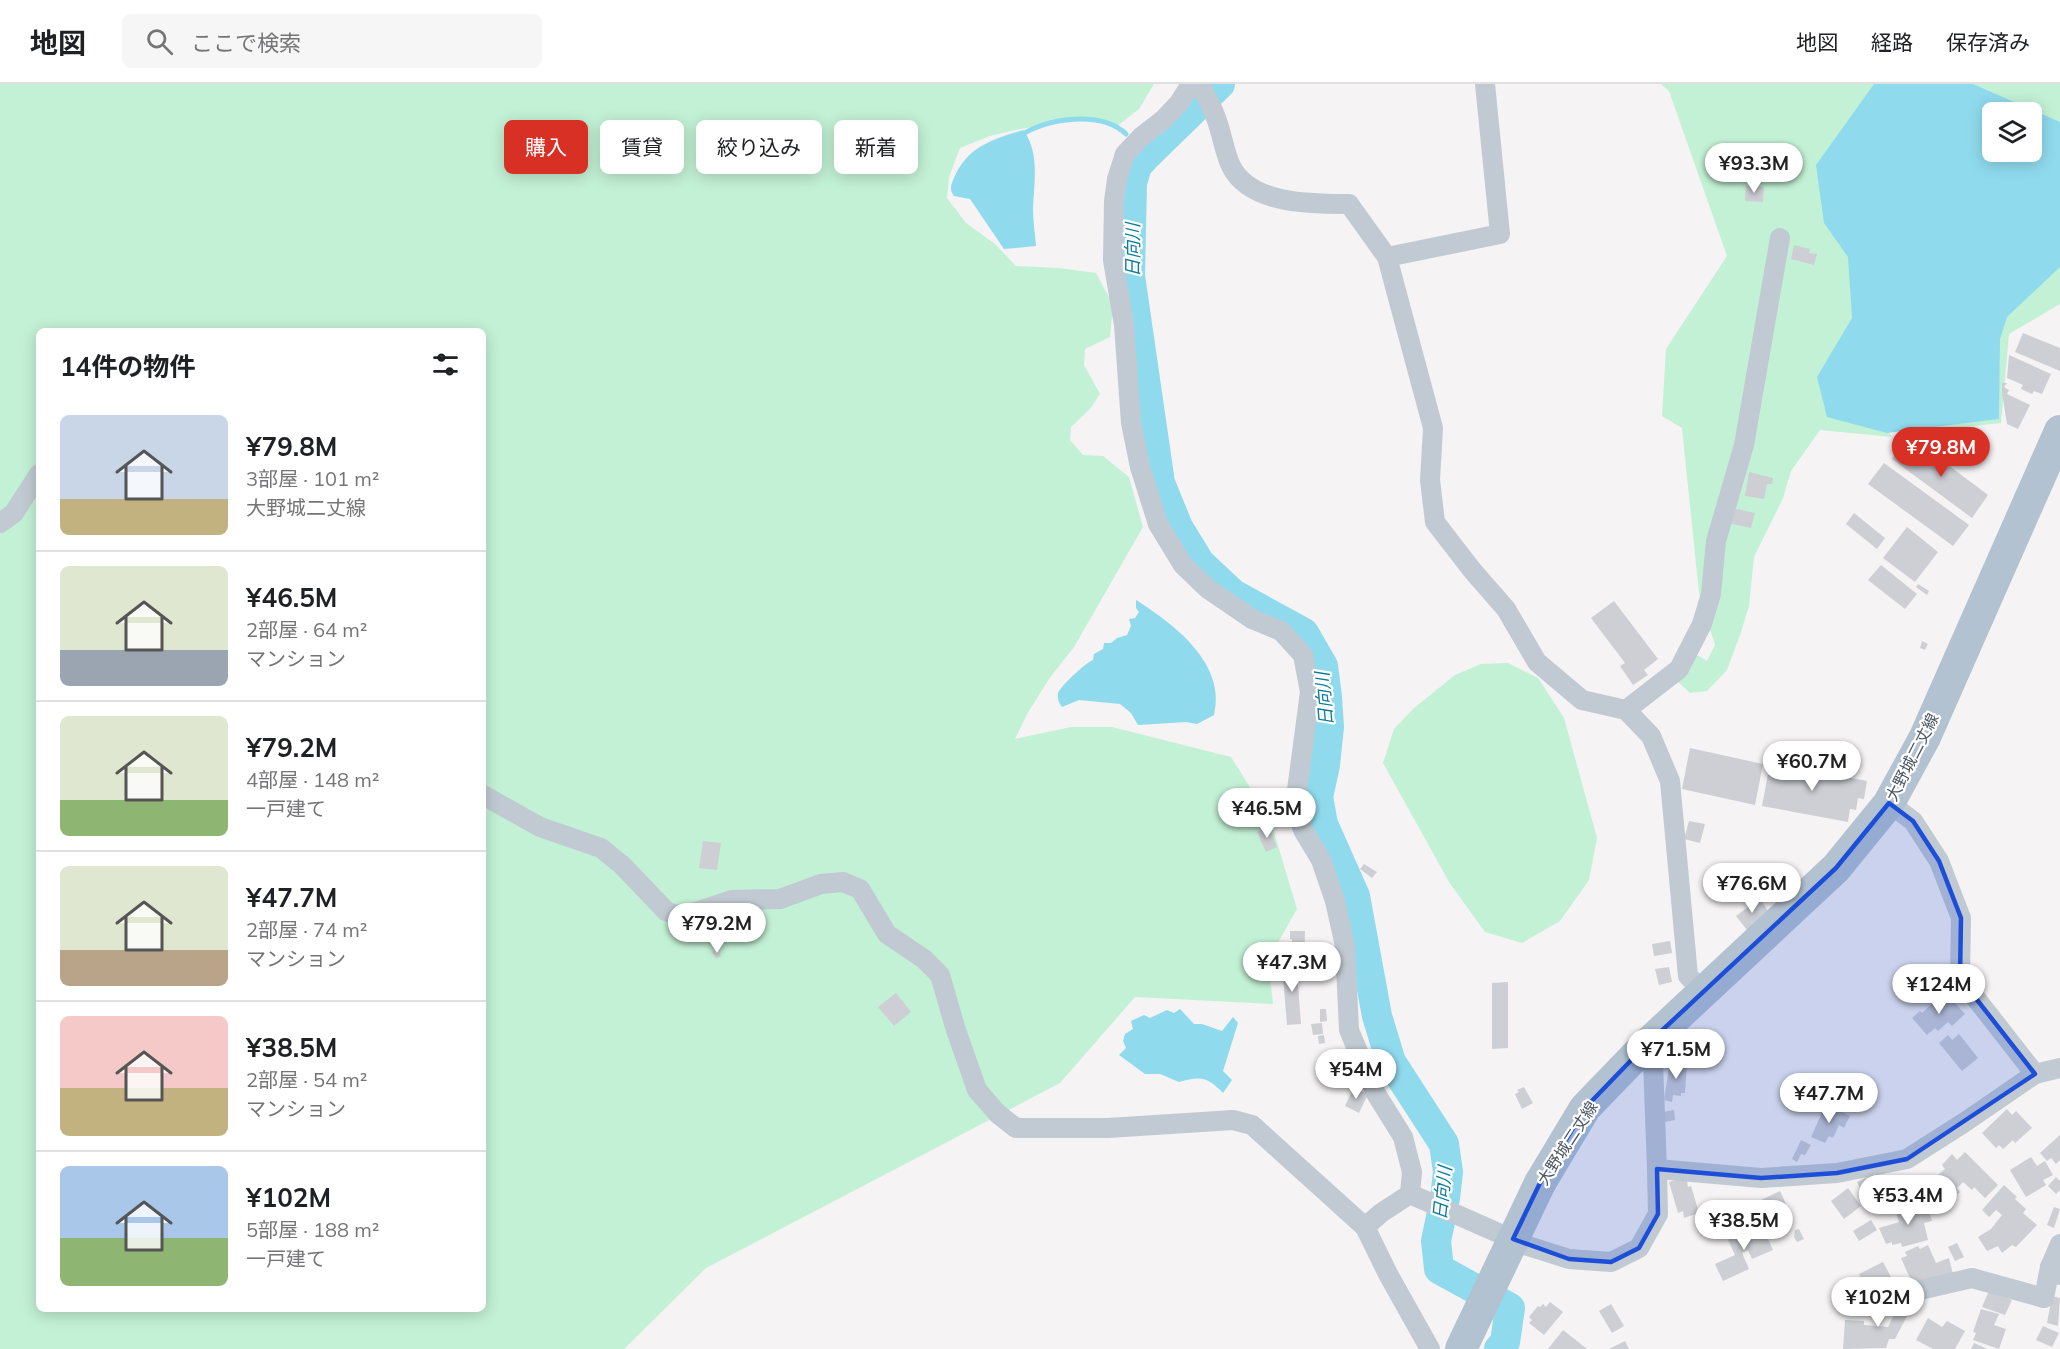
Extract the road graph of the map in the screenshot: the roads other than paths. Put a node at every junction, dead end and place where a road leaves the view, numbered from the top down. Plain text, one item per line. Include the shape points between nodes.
1 (1191, 84) edge
2 (1200, 84) edge
3 (1485, 84) edge
4 (1780, 238) dead end
5 (1387, 257) junction
6 (2060, 431) edge
7 (36, 479) edge
8 (0, 522) edge
9 (1626, 710) junction
10 (486, 797) edge
11 (1889, 803) junction
12 (1704, 992) junction
13 (1641, 1050) junction
14 (2060, 1068) edge
15 (2035, 1074) junction
16 (1657, 1169) junction
17 (1417, 1197) junction
18 (1365, 1227) junction
19 (2060, 1244) edge
20 (2055, 1271) edge
21 (1920, 1290) dead end
22 (1430, 1349) edge
23 (1461, 1349) edge

1 - 17 street via 1163,120 1125,154 1117,179 1113,260 1124,325 1131,423 1158,524 1183,564 1208,588 1252,619 1281,631 1303,655 1310,692 1295,805 1335,901 1345,946 1349,1030 1376,1092 1403,1137
2 - 5 street via 1231,167 1244,181 1278,199 1349,204
3 - 5 street via 1500,234
4 - 9 street via 1744,445 1716,541 1711,594 1702,624 1679,669
5 - 9 street via 1433,428 1430,480 1436,522 1506,609 1537,662 1582,700
6 - 11 main road, 大野城二丈線 via 1925,737
7 - 8 street via 14,513
9 - 12 street via 1651,736 1670,781 1688,976
10 - 18 street via 540,827 601,848 666,911 681,917 732,900 780,899 821,884 843,882 860,889 887,934 924,958 940,975 977,1090 1016,1128 1108,1128 1233,1120 1252,1125
11 - 12 main road, 大野城二丈線 via 1836,868
11 - 15 street via 1913,821 1939,861 1961,918 1960,978
12 - 13 main road, 大野城二丈線
13 - 16 street via 1653,1062
13 - 23 main road, 大野城二丈線, bridge via 1585,1108 1540,1183
14 - 15 street
15 - 16 street via 1907,1159 1837,1173 1761,1178
16 - 17 street via 1658,1214 1640,1248 1611,1262 1569,1259 1528,1246
17 - 18 street via 1382,1213
18 - 22 street
19 - 20 street
20 - 21 street via 2044,1298 1971,1278

